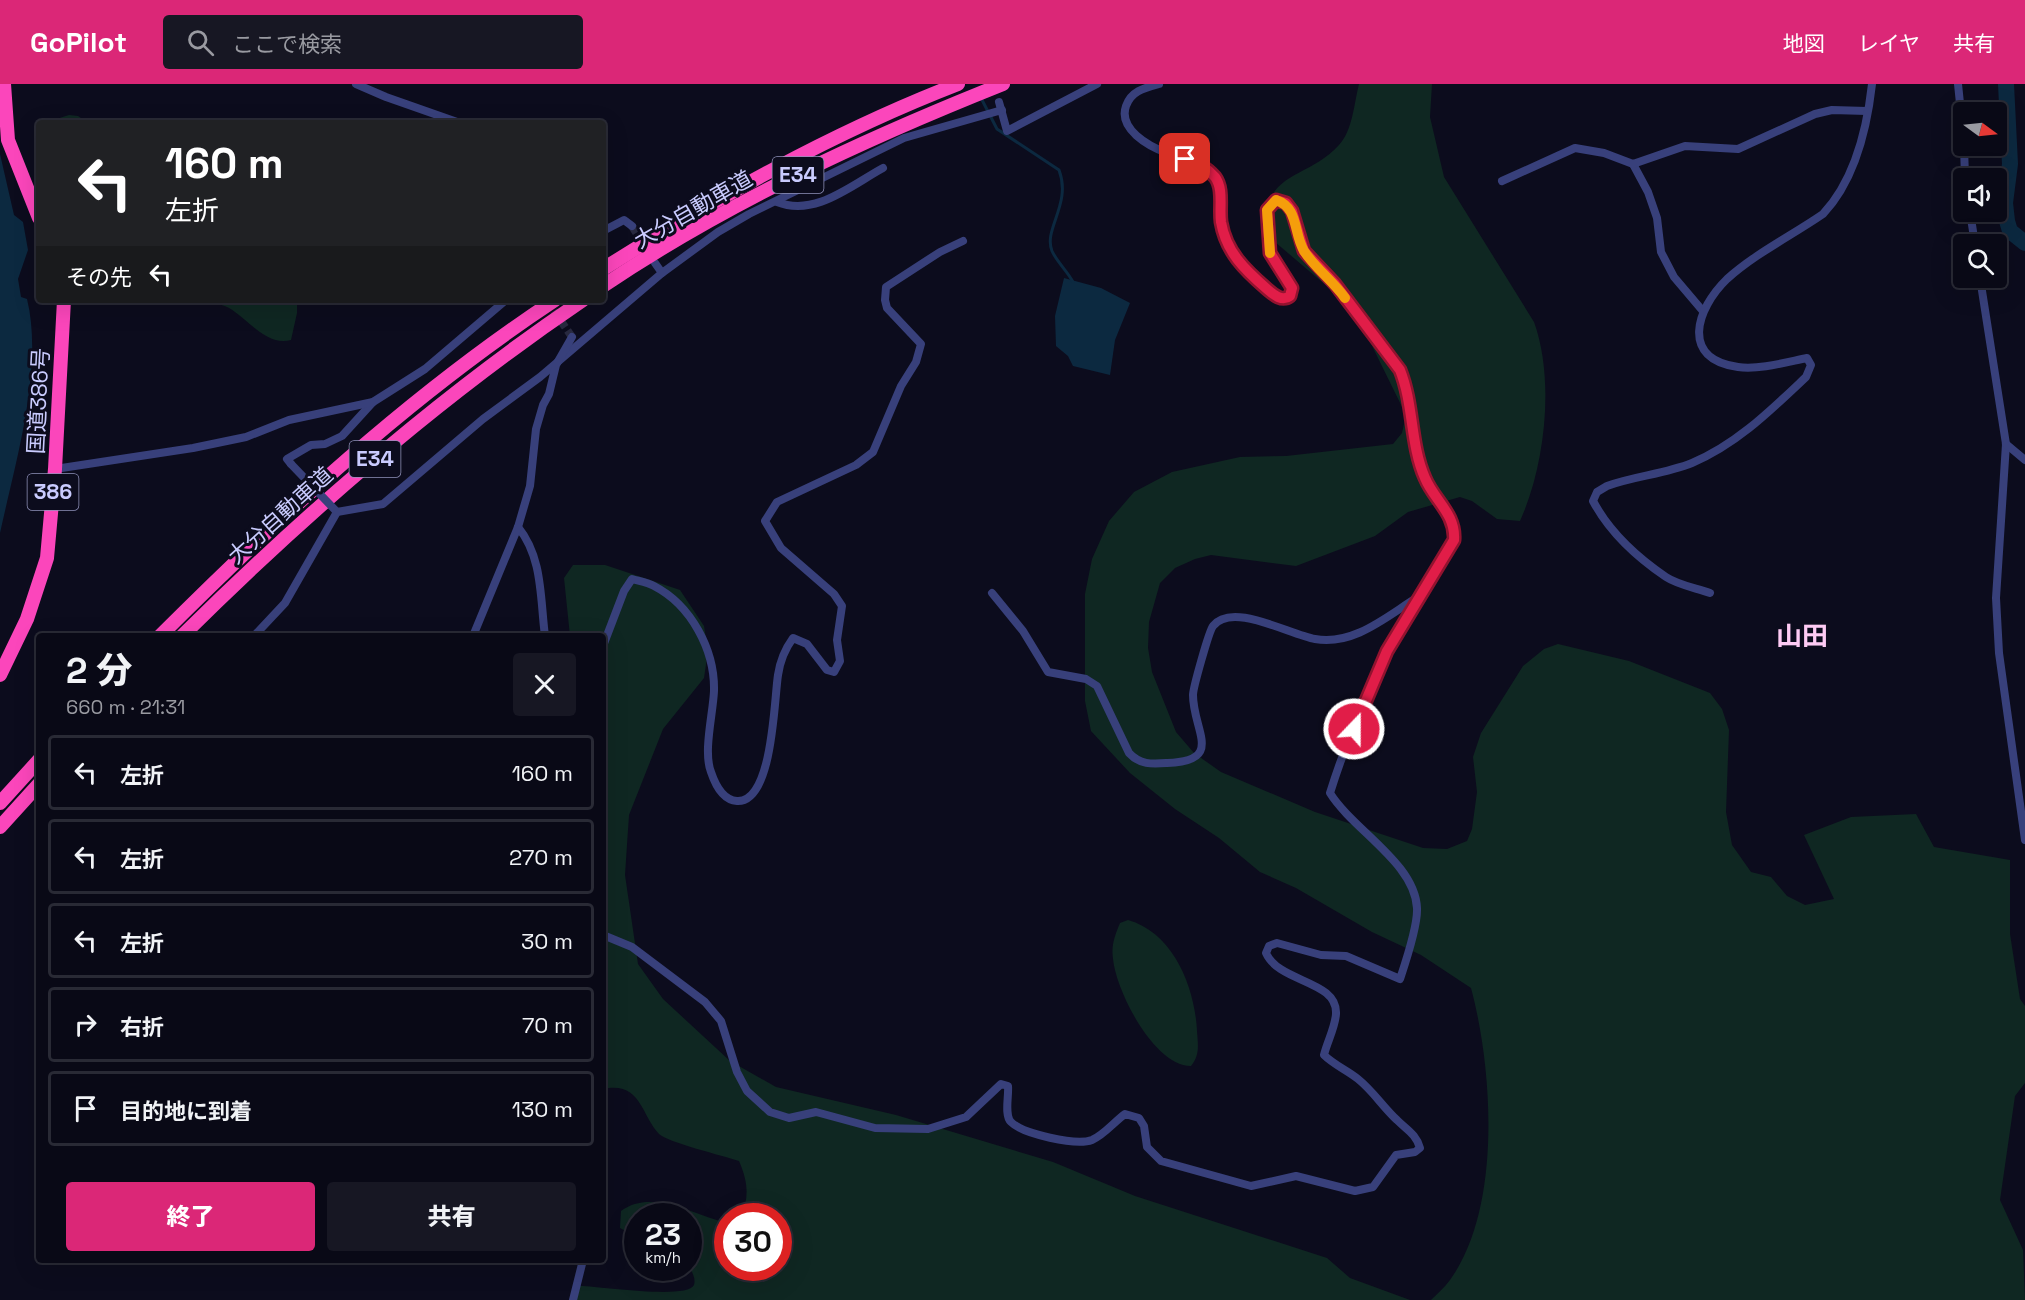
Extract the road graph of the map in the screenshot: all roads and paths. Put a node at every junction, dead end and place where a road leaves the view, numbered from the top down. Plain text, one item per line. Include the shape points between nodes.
1 (4, 84) edge
2 (356, 84) edge
3 (1003, 84) edge
4 (1097, 84) edge
5 (1159, 84) edge
6 (1872, 84) edge
7 (1958, 84) edge
8 (956, 85) edge
9 (1960, 102) edge
10 (1867, 111) junction
11 (450, 120) edge
12 (1633, 164) junction
13 (883, 168) dead end
14 (1502, 181) dead end
15 (777, 202) junction
16 (36, 210) edge
17 (632, 226) dead end
18 (606, 229) edge
19 (963, 242) dead end
20 (655, 263) dead end
21 (606, 267) edge
22 (662, 273) junction
23 (606, 284) edge
24 (1982, 288) edge
25 (64, 303) edge
26 (502, 303) edge
27 (551, 303) edge
28 (579, 303) edge
29 (1702, 310) junction
30 (572, 337) dead end
31 (556, 365) junction
32 (373, 402) junction
33 (2006, 444) junction
34 (2025, 460) edge
35 (55, 469) junction
36 (337, 512) junction
37 (518, 526) junction
38 (992, 593) dead end
39 (1710, 593) dead end
40 (1419, 597) junction
41 (163, 633) edge
42 (185, 633) edge
43 (257, 633) edge
44 (474, 633) edge
45 (545, 633) edge
46 (606, 638) edge
47 (0, 675) edge
48 (36, 763) edge
49 (36, 787) edge
50 (0, 803) edge
51 (0, 827) edge
52 (2025, 840) edge
53 (606, 936) edge
54 (582, 1263) edge
55 (573, 1300) edge

1 - 16 highway via 8,140
2 - 11 street
3 - 23 highway, 大分自動車道 / E34 via 826,160
4 - 15 street via 1007,131 998,108 904,138
5 - 40 street via 1142,88 1129,97 1124,113 1127,125 1146,142 1167,154 1203,164 1214,176 1220,186 1221,223 1230,251 1242,267 1274,295 1287,299 1290,296 1292,288 1270,253 1266,221 1270,203 1286,203 1304,251 1335,284 1400,370 1425,479 1455,529 1454,540
6 - 10 street
7 - 9 street
8 - 21 highway, 大分自動車道 / E34 via 805,153
10 - 12 street via 1832,110 1738,149 1685,146
10 - 29 street via 1852,165 1833,203 1823,214 1742,267
12 - 14 street via 1575,148
12 - 29 street via 1657,218 1661,252 1674,277
13 - 15 street via 813,205 791,208
15 - 22 street via 718,232
17 - 18 street via 624,220
19 - 46 street via 886,287 887,308 921,344 873,452 856,465 777,502 765,520 781,548 834,594 842,606 837,640 840,661 834,672 827,670 807,644 793,638 785,648 768,753 758,787 749,798 729,799 714,782 709,767 712,662 697,627 675,602 654,585 632,579
20 - 22 street
22 - 31 street
24 - 33 street
25 - 35 highway, 国道386号 / 386
26 - 32 street via 425,369
27 - 41 highway, 大分自動車道 / E34 via 375,437 269,530
28 - 42 highway, 大分自動車道 / E34 via 414,425 281,540
29 - 39 street via 1700,342 1704,351 1720,362 1750,368 1807,358 1811,365 1806,377 1718,451 1670,470 1607,486 1597,492 1593,501 1600,515 1653,568 1666,578
30 - 31 street
31 - 36 street via 483,419 383,504
31 - 37 street via 536,429 530,486
32 - 35 street via 289,420 246,437
32 - 36 street, bridge via 342,436 311,445 287,459
33 - 34 street
33 - 52 street via 1996,598 1999,653
35 - 47 highway, 国道386号 / 386 via 46,558 27,619
36 - 43 street via 285,603
37 - 44 street
37 - 45 street via 538,567
38 - 40 street via 1048,672 1086,679 1097,686 1130,753 1147,764 1182,763 1200,754 1203,741 1193,693 1212,626 1225,616 1250,618 1320,640 1354,636
40 - 53 street via 1387,651 1342,754 1330,793 1355,825 1401,867 1415,893 1418,910 1400,979 1346,956 1321,955 1277,943 1269,946 1266,953 1269,961 1286,974 1320,988 1334,1002 1336,1014 1324,1055 1356,1077 1417,1137 1420,1148 1396,1155 1373,1187 1355,1191 1296,1176 1251,1186 1161,1161 1147,1147 1139,1118 1125,1114 1093,1139 1081,1142 1026,1130 1011,1122 1007,1114 1008,1086 1001,1084 966,1117 928,1129 875,1128 816,1112 789,1118 770,1113 747,1091 721,1021 705,1002 632,947
48 - 50 highway
49 - 51 highway
54 - 55 street

